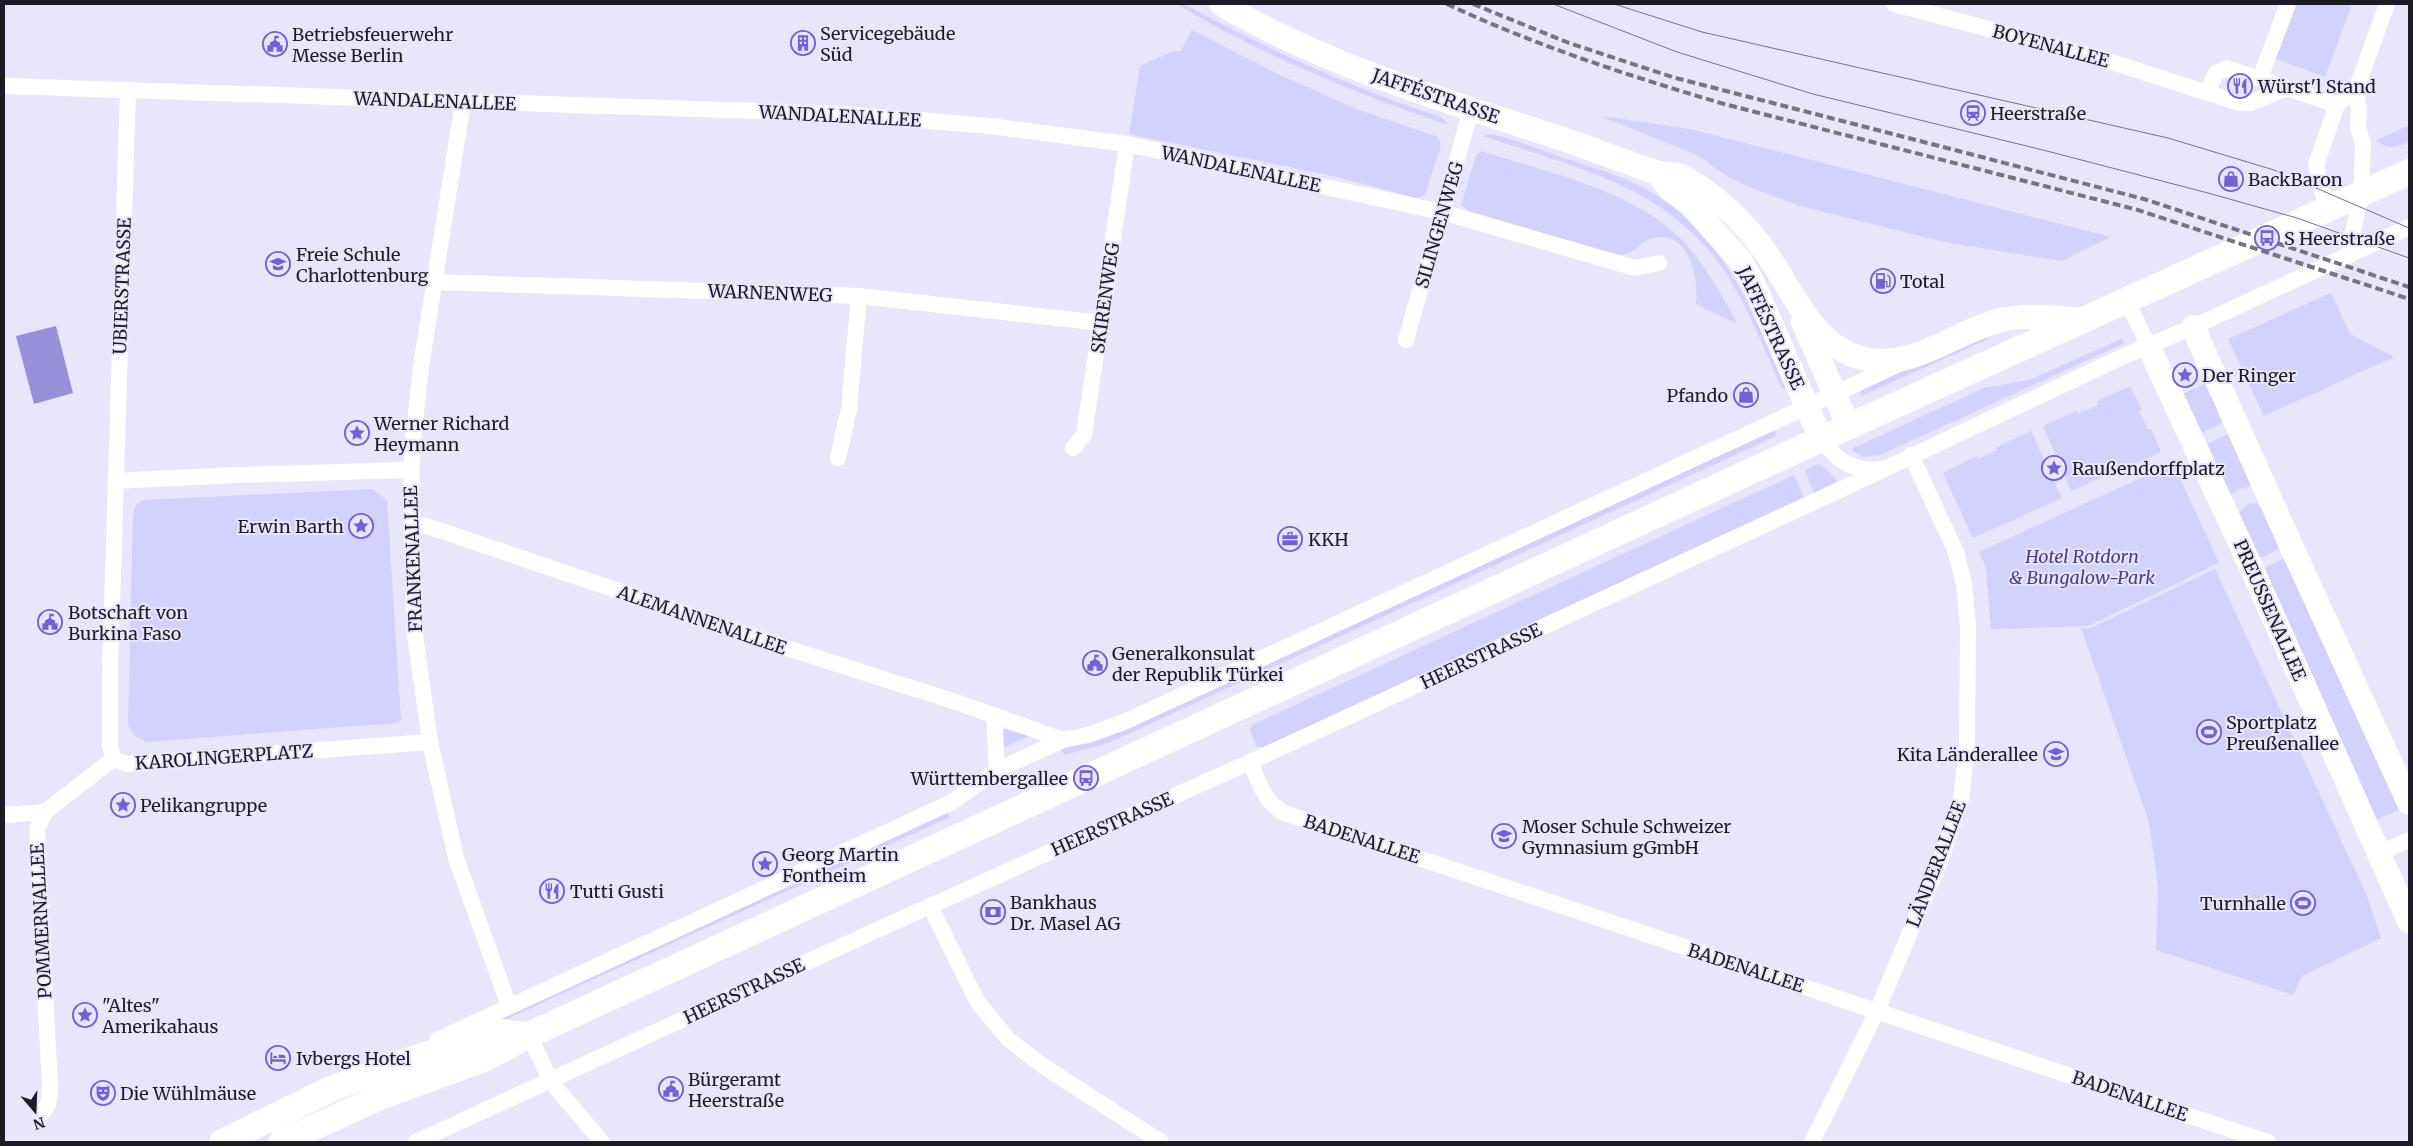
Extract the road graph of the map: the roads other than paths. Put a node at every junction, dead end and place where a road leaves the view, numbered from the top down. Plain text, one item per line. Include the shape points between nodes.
1 (1221, 4) edge
2 (1894, 4) edge
3 (2288, 4) edge
4 (2387, 4) edge
5 (2260, 78) junction
6 (4, 86) edge
7 (2287, 88) junction
8 (128, 90) junction
9 (2356, 90) junction
10 (2207, 93) junction
11 (463, 102) junction
12 (2338, 105) junction
13 (1471, 110) junction
14 (1126, 144) junction
15 (1658, 173) junction
16 (2398, 177) edge
17 (2361, 184) junction
18 (2326, 210) junction
19 (1442, 212) junction
20 (2409, 227) edge
21 (2348, 256) junction
22 (1659, 263) dead end
23 (436, 282) junction
24 (860, 296) junction
25 (1792, 298) junction
26 (2127, 301) junction
27 (2085, 319) junction
28 (1102, 323) junction
29 (2193, 327) junction
30 (1406, 340) dead end
31 (2148, 346) junction
32 (1913, 358) junction
33 (1834, 394) junction
34 (1807, 407) junction
35 (1849, 427) junction
36 (1821, 439) junction
37 (1073, 448) dead end
38 (1911, 455) junction
39 (838, 458) dead end
40 (1882, 468) junction
41 (411, 470) junction
42 (115, 481) junction
43 (411, 525) junction
44 (994, 715) junction
45 (1063, 740) junction
46 (430, 742) junction
47 (113, 759) junction
48 (1250, 762) junction
49 (998, 770) junction
50 (2409, 803) edge
51 (45, 812) junction
52 (4, 815) edge
53 (2409, 840) edge
54 (2379, 853) junction
55 (930, 906) junction
56 (2409, 921) edge
57 (509, 1006) junction
58 (1877, 1011) junction
59 (528, 1035) junction
60 (380, 1070) junction
61 (551, 1082) junction
62 (41, 1114) dead end
63 (222, 1142) edge
64 (281, 1142) edge
65 (416, 1142) edge
66 (602, 1142) edge
67 (1161, 1142) edge
68 (1812, 1142) edge
69 (2268, 1142) edge

1 - 13 main road, JAFFÉSTRASSE via 1328,57
2 - 10 street, BOYENALLEE via 2099,58
3 - 5 street
4 - 9 street
5 - 7 street
5 - 10 street via 2227,68 2220,69
6 - 8 street, WANDALENALLEE
7 - 10 street, BOYENALLEE via 2250,103
7 - 12 street
8 - 11 street, WANDALENALLEE
8 - 42 street, UBIERSTRASSE
9 - 12 street
9 - 17 street via 2358,128 2363,144
11 - 14 street, WANDALENALLEE via 845,114 990,126
11 - 23 street, FRANKENALLEE
12 - 18 street via 2316,165
13 - 15 main road, JAFFÉSTRASSE
13 - 19 street, SILINGENWEG
14 - 19 street, WANDALENALLEE
14 - 28 street, SKIRENWEG
15 - 25 main road, JAFFÉSTRASSE via 1680,175 1710,194 1739,221 1766,253
15 - 34 main road, JAFFÉSTRASSE via 1741,261
16 - 17 main road
17 - 18 main road
17 - 21 street
18 - 26 main road
19 - 22 street, WANDALENALLEE via 1634,268
19 - 30 street, SILINGENWEG
20 - 21 street, HEERSTRASSE
21 - 29 street, HEERSTRASSE
23 - 24 street, WARNENWEG
23 - 41 street, FRANKENALLEE via 421,366
24 - 28 street, WARNENWEG
24 - 39 street via 849,409
25 - 32 main road, JAFFÉSTRASSE via 1825,338 1846,352 1882,361
25 - 33 main road, JAFFÉSTRASSE
26 - 27 main road
26 - 31 street, PREUSSENALLEE
27 - 32 main road via 2005,319 1983,325
27 - 35 main road
28 - 37 street, SKIRENWEG via 1084,435
29 - 31 street, HEERSTRASSE
29 - 50 main road
31 - 38 street, HEERSTRASSE
31 - 54 main road, PREUSSENALLEE
32 - 33 street
33 - 34 street
33 - 35 main road, JAFFÉSTRASSE
34 - 36 main road, JAFFÉSTRASSE
34 - 45 street via 1124,722
35 - 36 main road
36 - 40 street, JAFFÉSTRASSE via 1843,463 1858,469
36 - 59 main road
38 - 40 street, HEERSTRASSE
38 - 58 street, LÄNDERALLEE via 1956,552 1964,584 1968,626 1967,747 1961,799 1942,856
40 - 48 street, HEERSTRASSE
41 - 42 street
41 - 43 street, FRANKENALLEE
42 - 47 street, KAROLINGERPLATZ via 110,681
43 - 44 street, ALEMANNENALLEE via 427,526
43 - 46 street, FRANKENALLEE via 414,628
44 - 45 street, ALEMANNENALLEE
44 - 49 street
45 - 49 street
46 - 47 street, KAROLINGERPLATZ via 127,764
46 - 57 street, FRANKENALLEE via 456,858
47 - 51 street
48 - 55 street, HEERSTRASSE
48 - 58 street, BADENALLEE via 1265,798 1284,813
49 - 57 street via 952,802
51 - 52 street
51 - 62 street, POMMERNALLEE via 37,829 50,1088 48,1105
53 - 54 street
54 - 56 main road, PREUSSENALLEE
55 - 61 street, HEERSTRASSE
55 - 67 street via 977,1001 1008,1039 1043,1066
57 - 60 street
58 - 68 street, LÄNDERALLEE
58 - 69 street, BADENALLEE
59 - 60 main road via 501,1032
59 - 61 street
59 - 64 main road via 486,1058 383,1096
60 - 63 main road via 323,1093
61 - 65 street, HEERSTRASSE
61 - 66 street

